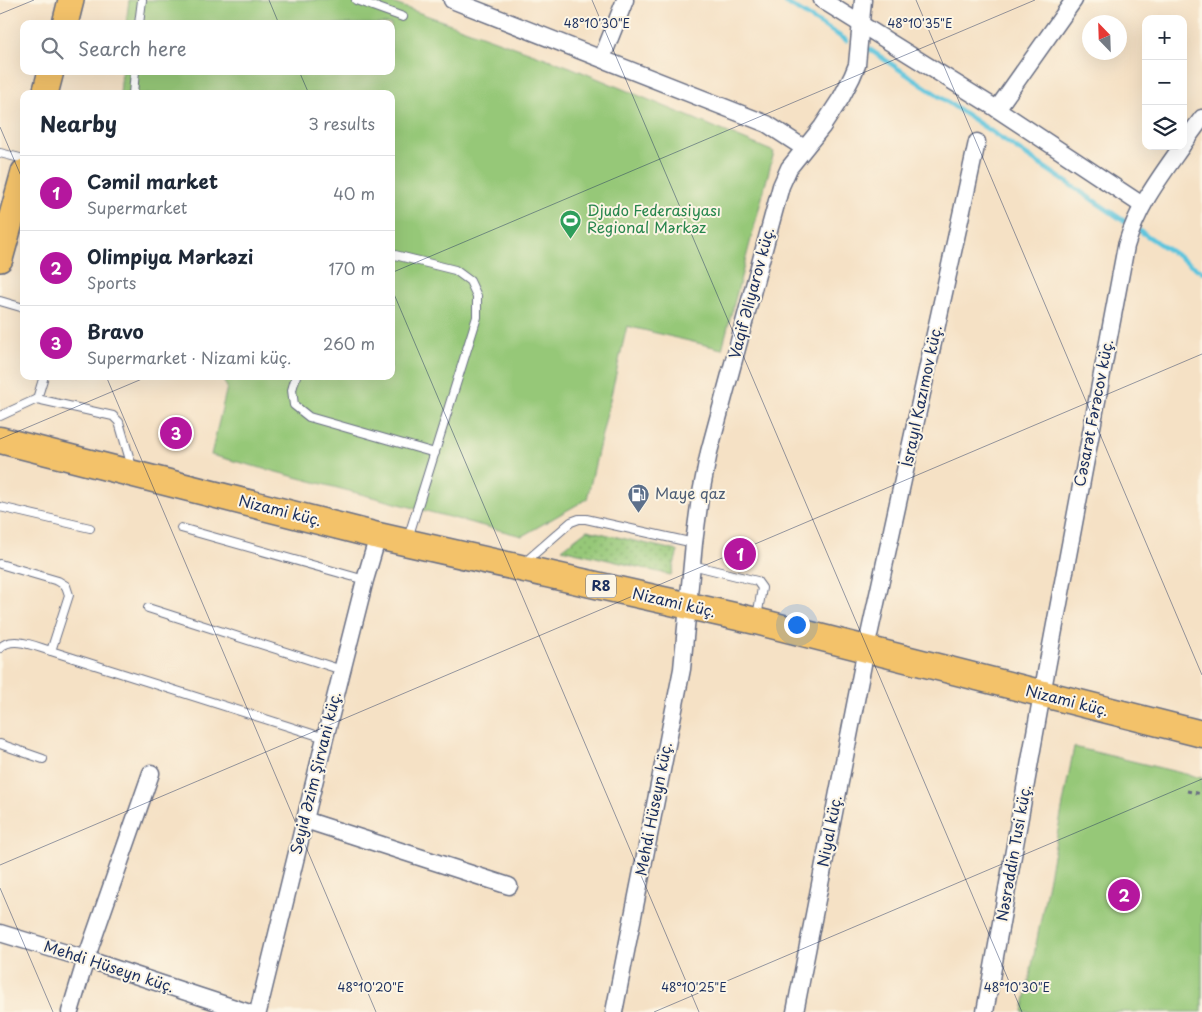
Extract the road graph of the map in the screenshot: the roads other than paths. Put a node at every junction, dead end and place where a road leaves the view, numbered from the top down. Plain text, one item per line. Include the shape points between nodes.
1 (71, 0) edge
2 (142, 0) edge
3 (356, 0) edge
4 (452, 0) edge
5 (625, 0) edge
6 (822, 0) edge
7 (863, 0) edge
8 (1074, 0) edge
9 (404, 16) dead end
10 (65, 20) edge
11 (140, 20) edge
12 (861, 23) junction
13 (602, 58) junction
14 (51, 75) edge
15 (134, 75) edge
16 (46, 90) edge
17 (133, 90) edge
18 (997, 109) junction
19 (1202, 118) edge
20 (1187, 138) edge
21 (977, 142) dead end
22 (804, 148) junction
23 (1178, 150) edge
24 (0, 152) edge
25 (20, 157) edge
26 (20, 186) edge
27 (1142, 205) junction
28 (395, 255) edge
29 (0, 259) edge
30 (0, 302) edge
31 (20, 307) edge
32 (43, 380) edge
33 (295, 380) edge
34 (37, 399) junction
35 (0, 416) edge
36 (0, 440) edge
37 (435, 453) junction
38 (134, 474) junction
39 (0, 507) edge
40 (90, 528) dead end
41 (181, 528) dead end
42 (378, 536) junction
43 (407, 542) junction
44 (694, 544) junction
45 (0, 564) edge
46 (692, 565) junction
47 (519, 568) junction
48 (365, 580) junction
49 (688, 606) junction
50 (148, 608) dead end
51 (756, 621) junction
52 (0, 648) edge
53 (866, 649) junction
54 (50, 651) junction
55 (342, 670) junction
56 (1042, 694) junction
57 (1202, 734) edge
58 (325, 738) junction
59 (0, 744) edge
60 (43, 759) dead end
61 (150, 773) dead end
62 (304, 820) junction
63 (509, 886) dead end
64 (0, 933) edge
65 (86, 959) junction
66 (70, 1012) edge
67 (247, 1012) edge
68 (258, 1012) edge
69 (614, 1012) edge
70 (795, 1012) edge
71 (985, 1012) edge

1 - 10 main road
2 - 11 lane
3 - 9 lane
4 - 13 street
5 - 13 street
6 - 12 street
7 - 12 street, Vaqif Əliyarov küç.
8 - 18 street
12 - 18 street
12 - 22 street, Vaqif Əliyarov küç. via 857,65 852,77 842,98
13 - 22 street via 767,124
14 - 16 main road
15 - 17 lane
18 - 27 street
19 - 20 street, Cəsarət Fərəcov küç.
21 - 53 street, İsrayıl Kazımov küç.
22 - 44 street, Vaqif Əliyarov küç. via 781,186 709,452
23 - 27 street, Cəsarət Fərəcov küç.
24 - 25 lane
26 - 29 main road
27 - 56 street, Cəsarət Fərəcov küç. via 1126,246
28 - 37 lane via 455,270 470,281 477,296 477,317
30 - 31 lane
32 - 34 lane
33 - 37 lane via 292,390 294,405 309,417
34 - 35 lane
34 - 38 lane via 113,416 119,422
36 - 38 highway, Nizami küç. / R8
37 - 43 lane
38 - 42 highway, Nizami küç. / R8
39 - 40 lane
41 - 48 lane
42 - 43 highway, Nizami küç. / R8
42 - 48 street, Seyid Əzim Şirvani küç.
43 - 47 highway, Nizami küç. / R8
44 - 46 street, Vaqif Əliyarov küç.
44 - 47 lane via 579,519 571,522
45 - 54 lane via 66,586 69,595
46 - 49 street, Vaqif Əliyarov küç.
46 - 51 lane via 757,581 762,588
47 - 49 highway, Nizami küç. / R8
48 - 55 street, Seyid Əzim Şirvani küç.
49 - 51 highway, Nizami küç. / R8
49 - 69 street, Mehdi Hüseyn küç. via 682,669
50 - 55 lane
51 - 53 highway, Nizami küç. / R8
52 - 54 lane via 18,641
53 - 56 highway, Nizami küç. / R8
53 - 70 street, Niyal küç.
54 - 58 lane
55 - 58 street, Seyid Əzim Şirvani küç.
56 - 57 highway, Nizami küç. / R8
56 - 71 street, Nəsrəddin Tusi küç.
58 - 62 street, Seyid Əzim Şirvani küç.
59 - 60 lane
61 - 65 street
62 - 63 street
62 - 68 street, Seyid Əzim Şirvani küç.
64 - 65 street, Mehdi Hüseyn küç.
65 - 66 street
65 - 67 street, Mehdi Hüseyn küç.

